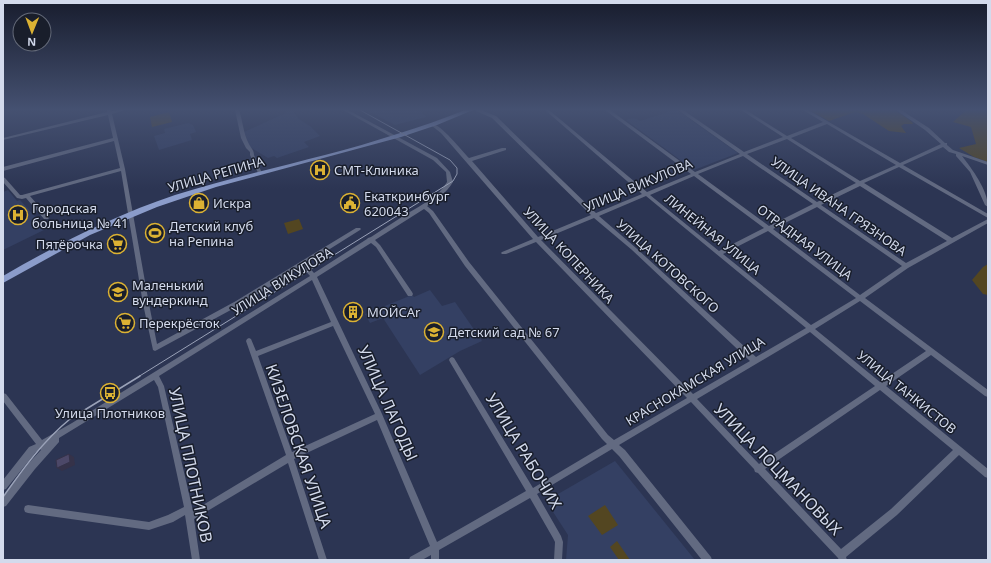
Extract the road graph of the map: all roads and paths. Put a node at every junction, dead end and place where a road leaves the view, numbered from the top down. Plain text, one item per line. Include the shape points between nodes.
1 (14, 136) edge
2 (243, 136) edge
3 (445, 136) edge
4 (514, 136) edge
5 (578, 136) edge
6 (643, 136) edge
7 (718, 136) edge
8 (849, 136) edge
9 (936, 136) edge
10 (394, 137) joint
11 (786, 137) joint
12 (3, 139) edge
13 (115, 139) joint
14 (945, 144) junction
15 (504, 149) dead end
16 (744, 154) junction
17 (957, 154) junction
18 (469, 160) junction
19 (988, 164) edge
20 (899, 165) junction
21 (3, 169) edge
22 (123, 169) junction
23 (260, 173) junction
24 (694, 174) junction
25 (3, 179) edge
26 (860, 184) junction
27 (646, 194) junction
28 (26, 196) junction
29 (818, 205) junction
30 (988, 205) edge
31 (424, 206) junction
32 (131, 214) junction
33 (595, 216) junction
34 (988, 216) edge
35 (46, 218) dead end
36 (988, 221) edge
37 (769, 229) junction
38 (358, 230) dead end
39 (370, 239) junction
40 (537, 239) junction
41 (952, 241) junction
42 (504, 253) dead end
43 (719, 254) junction
44 (302, 263) junction
45 (906, 266) junction
46 (313, 276) junction
47 (3, 280) edge
48 (410, 294) dead end
49 (860, 298) junction
50 (335, 323) junction
51 (810, 329) junction
52 (249, 341) dead end
53 (930, 351) junction
54 (254, 355) junction
55 (452, 360) dead end
56 (754, 360) junction
57 (155, 376) junction
58 (881, 386) junction
59 (988, 394) edge
60 (3, 396) edge
61 (691, 398) junction
62 (379, 416) junction
63 (613, 444) junction
64 (44, 447) junction
65 (959, 450) junction
66 (290, 456) junction
67 (758, 469) junction
68 (988, 474) edge
69 (3, 486) edge
70 (532, 492) junction
71 (3, 503) edge
72 (28, 509) dead end
73 (188, 513) junction
74 (436, 547) junction
75 (842, 558) edge
76 (196, 560) edge
77 (323, 560) edge
78 (413, 560) edge
79 (435, 560) edge
80 (558, 560) edge
81 (708, 560) edge

1 - 12 street
2 - 23 street
3 - 18 street, УЛИЦА КОПЕРНИКА
4 - 33 street, УЛИЦА КОТОВСКОГО
5 - 27 street, ЛИНЕЙНАЯ УЛИЦА
6 - 24 street, ОТРАДНАЯ УЛИЦА
7 - 16 street, УЛИЦА ИВАНА ГРЯЗНОВА
8 - 20 street
9 - 14 street
10 - 23 main road, УЛИЦА РЕПИНА
10 - 31 street, УЛИЦА ВИКУЛОВА via 435,159 448,172 450,182 447,187
11 - 16 street, УЛИЦА ВИКУЛОВА
11 - 26 street
13 - 21 street
13 - 22 street
14 - 17 street
14 - 20 street
15 - 18 street
16 - 24 street, УЛИЦА ВИКУЛОВА
16 - 29 street, УЛИЦА ИВАНА ГРЯЗНОВА
17 - 19 street
17 - 30 street via 972,172
18 - 40 street, УЛИЦА КОПЕРНИКА
20 - 26 street
20 - 34 street
22 - 28 street
22 - 32 street
23 - 32 main road, УЛИЦА РЕПИНА via 177,197
24 - 27 street, УЛИЦА ВИКУЛОВА
24 - 37 street, ОТРАДНАЯ УЛИЦА
25 - 28 street via 19,197
26 - 29 street
26 - 41 street
27 - 33 street, УЛИЦА ВИКУЛОВА
27 - 43 street, ЛИНЕЙНАЯ УЛИЦА
28 - 35 street
29 - 37 street
29 - 45 street, УЛИЦА ИВАНА ГРЯЗНОВА
31 - 39 street, УЛИЦА ВИКУЛОВА
31 - 63 street via 472,270
32 - 44 street via 155,348 238,303
32 - 47 main road, УЛИЦА РЕПИНА via 80,238
33 - 40 street, УЛИЦА ВИКУЛОВА
33 - 56 street, УЛИЦА КОТОВСКОГО
36 - 41 street, КРАСНОКАМСКАЯ УЛИЦА
37 - 43 street
37 - 49 street, ОТРАДНАЯ УЛИЦА
38 - 44 street
39 - 46 street, УЛИЦА ВИКУЛОВА
39 - 48 street via 378,246
40 - 42 street, УЛИЦА ВИКУЛОВА
40 - 61 street, УЛИЦА КОПЕРНИКА
41 - 45 street, КРАСНОКАМСКАЯ УЛИЦА
43 - 51 street, ЛИНЕЙНАЯ УЛИЦА
44 - 46 street, УЛИЦА ЛАГОДЫ
45 - 49 street, КРАСНОКАМСКАЯ УЛИЦА
46 - 50 street, УЛИЦА ЛАГОДЫ
46 - 57 street, УЛИЦА ВИКУЛОВА
49 - 51 street, КРАСНОКАМСКАЯ УЛИЦА
49 - 53 street, ОТРАДНАЯ УЛИЦА
50 - 54 street
50 - 62 street, УЛИЦА ЛАГОДЫ
51 - 56 street, КРАСНОКАМСКАЯ УЛИЦА
51 - 58 street, УЛИЦА ТАНКИСТОВ
52 - 54 street, КИЗЕЛОВСКАЯ УЛИЦА
53 - 58 street
53 - 59 street, ОТРАДНАЯ УЛИЦА
54 - 66 street, КИЗЕЛОВСКАЯ УЛИЦА
55 - 70 street, УЛИЦА РАБОЧИХ
56 - 61 street, КРАСНОКАМСКАЯ УЛИЦА
57 - 64 street, УЛИЦА ВИКУЛОВА via 59,435
57 - 73 street, УЛИЦА ПЛОТНИКОВ via 161,386
58 - 65 street, УЛИЦА ТАНКИСТОВ
58 - 67 street
60 - 64 street
61 - 63 street, КРАСНОКАМСКАЯ УЛИЦА
61 - 67 street, УЛИЦА ЛОЦМАНОВЫХ
62 - 66 street
62 - 74 street, УЛИЦА ЛАГОДЫ
63 - 70 street, КРАСНОКАМСКАЯ УЛИЦА
63 - 81 street
64 - 69 street, УЛИЦА ВИКУЛОВА via 32,450
64 - 71 street, УЛИЦА ВИКУЛОВА
65 - 68 street, УЛИЦА ТАНКИСТОВ
65 - 75 street
66 - 73 street
66 - 77 street, КИЗЕЛОВСКАЯ УЛИЦА
67 - 75 street, УЛИЦА ЛОЦМАНОВЫХ
70 - 74 street, КРАСНОКАМСКАЯ УЛИЦА
70 - 80 street, УЛИЦА РАБОЧИХ via 557,536
72 - 73 street via 149,526
73 - 76 street, УЛИЦА ПЛОТНИКОВ
74 - 78 street, КРАСНОКАМСКАЯ УЛИЦА
74 - 79 street, УЛИЦА ЛАГОДЫ

